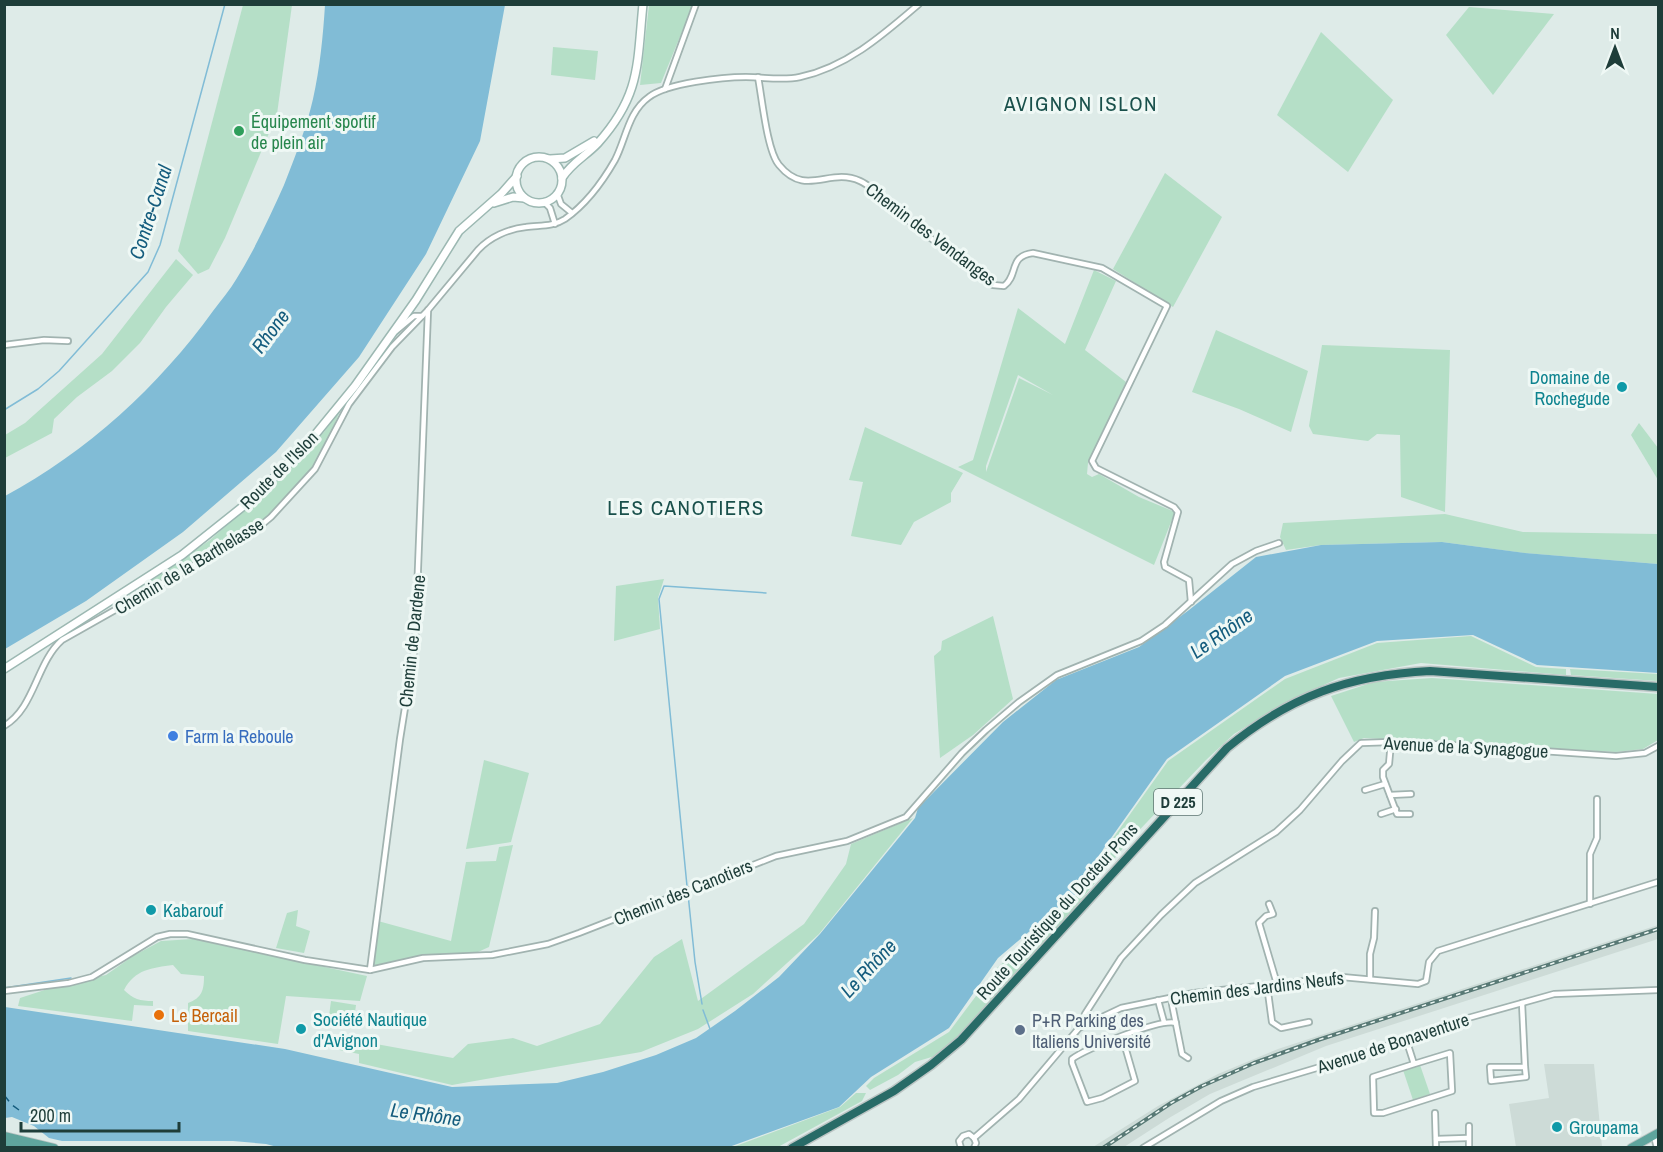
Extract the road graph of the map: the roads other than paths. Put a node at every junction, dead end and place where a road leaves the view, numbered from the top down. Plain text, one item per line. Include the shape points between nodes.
1 (643, 4) edge
2 (696, 4) edge
3 (919, 4) edge
4 (759, 77) junction
5 (665, 89) junction
6 (606, 133) junction
7 (549, 159) junction
8 (517, 176) junction
9 (562, 178) junction
10 (557, 193) junction
11 (525, 198) junction
12 (544, 202) junction
13 (489, 205) junction
14 (572, 213) junction
15 (555, 224) junction
16 (428, 310) junction
17 (422, 316) junction
18 (392, 335) junction
19 (68, 341) dead end
20 (4, 345) edge
21 (1279, 543) dead end
22 (1191, 602) junction
23 (4, 669) edge
24 (1659, 687) edge
25 (4, 726) edge
26 (1391, 742) junction
27 (1659, 746) edge
28 (1385, 784) junction
29 (1365, 790) dead end
30 (1411, 794) dead end
31 (1390, 795) junction
32 (1597, 799) dead end
33 (1396, 809) junction
34 (1381, 814) dead end
35 (1410, 814) dead end
36 (1659, 882) edge
37 (1269, 904) dead end
38 (1590, 904) junction
39 (1375, 911) dead end
40 (370, 970) junction
41 (1370, 979) junction
42 (1277, 984) junction
43 (1268, 985) junction
44 (1659, 990) edge
45 (4, 991) edge
46 (1158, 1000) junction
47 (1522, 1003) junction
48 (1172, 1004) dead end
49 (1164, 1022) junction
50 (1309, 1022) dead end
51 (1176, 1023) junction
52 (1079, 1028) junction
53 (1122, 1036) junction
54 (1406, 1039) junction
55 (1188, 1058) dead end
56 (1414, 1064) junction
57 (1526, 1067) junction
58 (1435, 1113) dead end
59 (1469, 1126) dead end
60 (1656, 1134) edge
61 (4, 1136) edge
62 (974, 1138) junction
63 (1467, 1138) dead end
64 (1436, 1139) junction
65 (4, 1143) edge
66 (33, 1148) edge
67 (54, 1148) edge
68 (792, 1148) edge
69 (961, 1148) edge
70 (974, 1148) edge
71 (1143, 1148) edge
72 (1436, 1148) edge
73 (1470, 1148) edge
74 (1631, 1148) edge
75 (1657, 1148) edge

1 - 6 street via 633,89
2 - 5 street
3 - 4 street via 871,44 825,68 787,79
4 - 5 street via 724,78
4 - 22 street, Chemin des Vendanges via 772,153 792,178 806,182 847,177 863,183 993,285 1008,283 1017,260 1033,253 1102,268 1167,306 1092,460 1096,468 1178,512 1164,562 1165,567 1189,580
5 - 14 street, Chemin de la Barthelasse via 649,96 635,112 606,174
6 - 7 street via 572,155
6 - 9 street
7 - 8 street via 528,160
7 - 9 street
8 - 11 street via 518,188
8 - 13 street, Route de l'Islon
9 - 10 street
10 - 12 street
10 - 14 street via 561,204
11 - 12 street
11 - 13 street, Route de l'Islon via 513,197
12 - 15 street
13 - 18 street, Route de l'Islon via 459,231
14 - 15 street, Chemin de la Barthelasse
15 - 16 street, Chemin de la Barthelasse via 522,227 485,242
16 - 17 street, Chemin de la Barthelasse
16 - 40 street, Chemin de Dardene via 415,645
17 - 18 street via 414,316
17 - 25 street, Chemin de la Barthelasse via 392,347 344,412 315,469 271,517 253,532 62,640 47,657 21,709
18 - 23 street, Route de l'Islon via 310,441 246,504 165,566
19 - 20 street
21 - 22 street, Chemin des Canotiers via 1232,564
22 - 40 street, Chemin des Canotiers via 1141,642 1057,675 1019,702 962,753 906,816 847,842 776,856 548,944 492,955 423,958
24 - 68 highway, Route Touristique du Docteur Pons / D 225 via 1398,672 1338,684 1284,709 1227,748 946,1053 894,1091
26 - 27 street, Avenue de la Synagogue via 1616,756 1644,753
26 - 28 street via 1389,764 1383,770
26 - 52 street, Avenue de la Synagogue via 1361,743 1276,832 1195,883 1121,958
28 - 29 street
28 - 31 street
30 - 31 street
31 - 33 street
32 - 38 street via 1597,838 1590,854
33 - 34 street
33 - 35 street via 1397,814
36 - 38 street, Chemin des Jardins Neufs
37 - 42 street via 1273,914 1259,923
38 - 41 street, Chemin des Jardins Neufs via 1438,951 1431,958 1428,978 1423,983
39 - 41 street
40 - 45 street, Chemin des Canotiers via 187,934 170,934 92,976 69,983
41 - 42 street, Chemin des Jardins Neufs via 1342,977
42 - 43 street, Chemin des Jardins Neufs
43 - 46 street, Chemin des Jardins Neufs
43 - 50 street via 1272,1022 1281,1028
44 - 47 street, Avenue de Bonaventure via 1554,994
46 - 49 street
46 - 52 street, Chemin des Jardins Neufs via 1113,1011
47 - 54 street, Avenue de Bonaventure
47 - 57 street
48 - 51 street
49 - 51 street
49 - 53 street
51 - 55 street via 1182,1054
52 - 62 street, Avenue de la Synagogue via 1019,1099
53 - 53 street via 1072,1059 1085,1101 1102,1098 1135,1081
54 - 56 street
54 - 71 street, Avenue de Bonaventure via 1253,1087 1221,1101
56 - 56 street via 1450,1053 1452,1091 1374,1113 1373,1077
57 - 57 street via 1490,1067 1491,1081 1526,1077
58 - 64 street
59 - 73 street
60 - 74 main road
60 - 75 street
61 - 67 main road
62 - 69 street, Avenue de la Synagogue via 969,1134 963,1136 959,1141
62 - 70 street
63 - 64 street
64 - 72 street
65 - 66 main road

